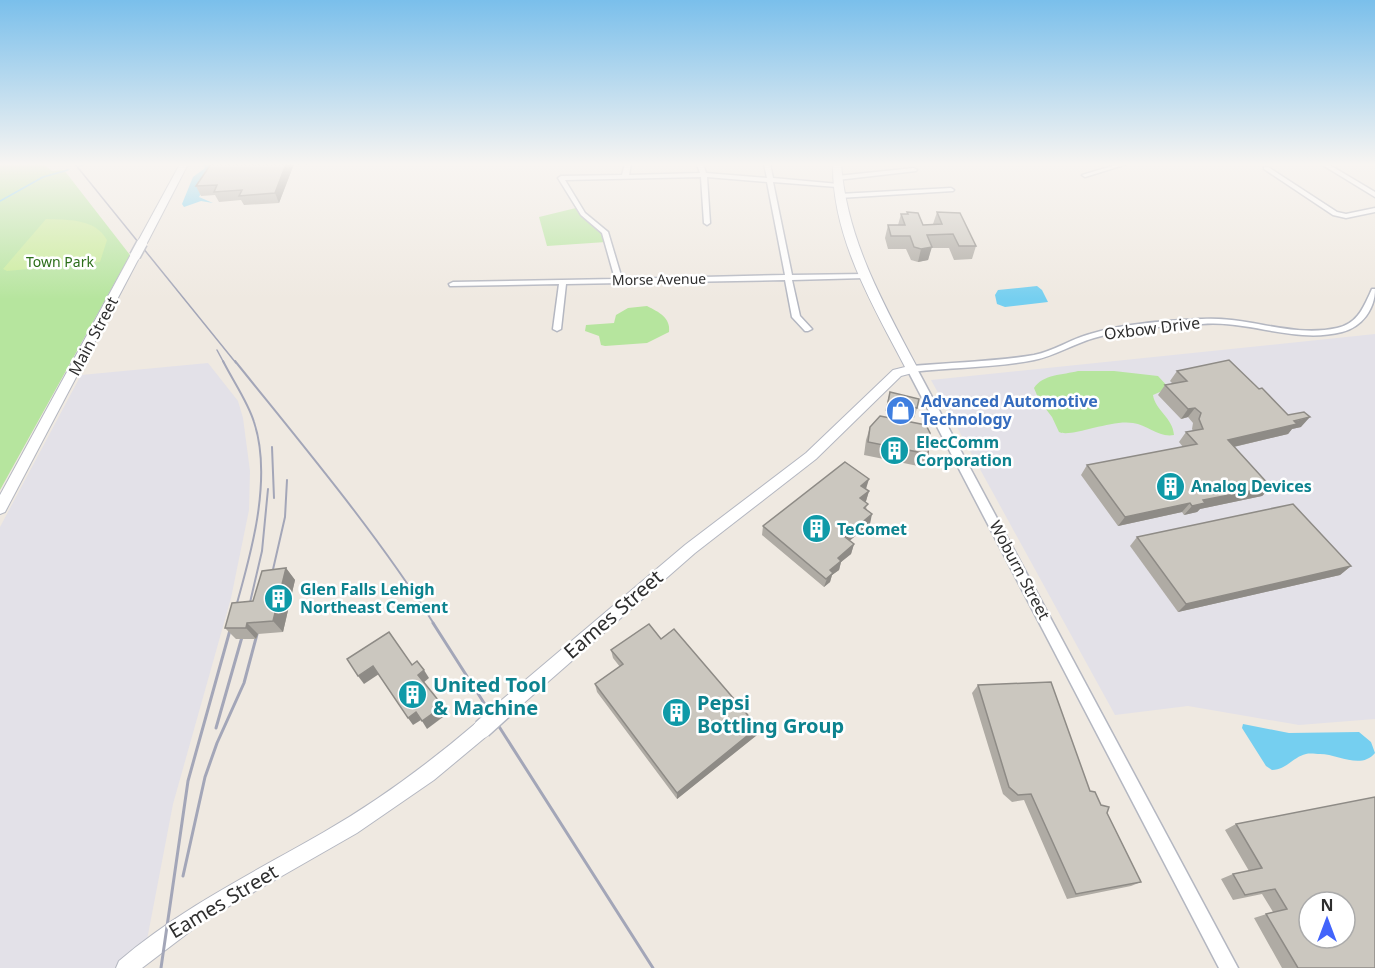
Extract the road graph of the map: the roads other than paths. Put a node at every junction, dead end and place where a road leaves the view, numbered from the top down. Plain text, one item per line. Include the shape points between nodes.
1 (160, 209) edge
2 (580, 209) edge
3 (706, 209) edge
4 (775, 209) edge
5 (845, 209) edge
6 (1328, 209) edge
7 (1375, 210) edge
8 (707, 223) dead end
9 (865, 276) junction
10 (788, 278) junction
11 (620, 280) junction
12 (563, 281) junction
13 (453, 284) dead end
14 (1375, 291) edge
15 (557, 329) dead end
16 (808, 329) dead end
17 (912, 369) junction
18 (0, 508) edge
19 (126, 968) edge
20 (1229, 968) edge

1 - 18 main road, Main Street, bridge
2 - 11 street via 605,232
3 - 8 street
4 - 10 street
5 - 9 main road, Woburn Street
6 - 7 street via 1340,215
9 - 10 street, Morse Avenue
9 - 17 main road, Woburn Street
10 - 11 street, Morse Avenue
10 - 16 street via 796,318
11 - 12 street, Morse Avenue
12 - 13 street, Morse Avenue
12 - 15 street
14 - 17 street, Oxbow Drive via 1357,322 1329,333 1296,334 1227,321 1204,321 1096,335 1032,358
17 - 19 main road, Eames Street, bridge via 897,373 811,456 690,549 443,764 388,803 194,915
17 - 20 street, Woburn Street

